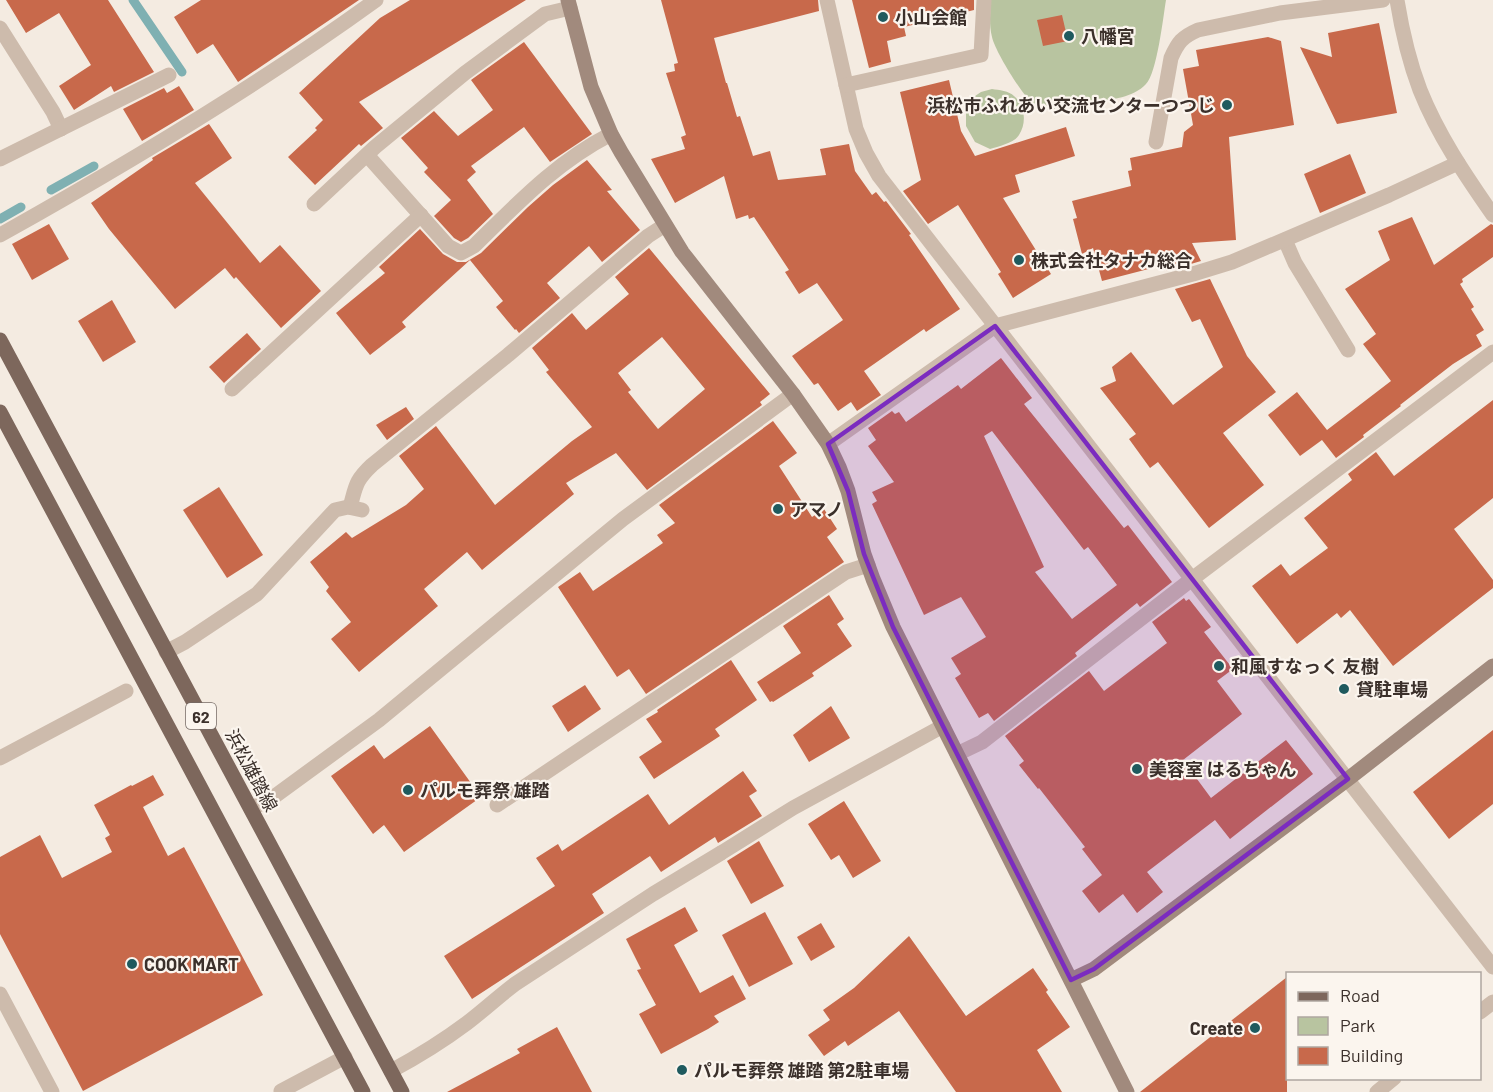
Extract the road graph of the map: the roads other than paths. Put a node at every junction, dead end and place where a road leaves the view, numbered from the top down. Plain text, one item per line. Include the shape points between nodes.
1 (376, 0) edge
2 (827, 0) edge
3 (984, 0) edge
4 (1383, 0) edge
5 (1396, 0) edge
6 (569, 4) edge
7 (0, 28) edge
8 (169, 75) dead end
9 (846, 85) junction
10 (61, 129) junction
11 (611, 134) junction
12 (1156, 142) dead end
13 (367, 155) junction
14 (0, 159) edge
15 (1458, 163) junction
16 (314, 204) dead end
17 (421, 215) junction
18 (1493, 215) edge
19 (665, 225) junction
20 (0, 235) edge
21 (1285, 240) junction
22 (995, 326) junction
23 (0, 340) edge
24 (1348, 350) dead end
25 (1493, 352) edge
26 (232, 388) dead end
27 (793, 394) junction
28 (0, 412) edge
29 (828, 444) junction
30 (868, 565) junction
31 (1192, 579) junction
32 (166, 652) junction
33 (1493, 666) edge
34 (126, 691) dead end
35 (943, 726) junction
36 (957, 754) junction
37 (0, 758) edge
38 (1348, 779) junction
39 (496, 806) dead end
40 (251, 809) junction
41 (1493, 967) edge
42 (1071, 980) junction
43 (0, 994) edge
44 (345, 1057) junction
45 (391, 1071) junction
46 (1392, 1080) edge
47 (281, 1091) edge
48 (52, 1092) edge
49 (363, 1092) edge
50 (402, 1092) edge
51 (1127, 1092) edge
52 (1377, 1092) edge

1 - 20 street via 127,163
2 - 9 street
3 - 9 street via 981,55
4 - 12 street via 1280,13 1186,36 1176,45 1171,58
5 - 15 street via 1421,91
6 - 11 street via 591,87
6 - 13 street via 545,14 465,72
7 - 10 street
8 - 10 street
9 - 22 street via 856,129 879,176
10 - 14 street
11 - 17 street via 546,177 474,246 461,253 448,246
11 - 19 street
13 - 16 street
13 - 17 street
15 - 18 street
15 - 21 street
17 - 26 street
19 - 27 street
19 - 32 street via 362,474 355,486 356,508 335,510 256,594
21 - 22 street via 1203,271
21 - 24 street via 1294,263
22 - 29 street
22 - 31 street
23 - 32 main road, 浜松雄踏線 / 62
25 - 31 street
27 - 29 street
27 - 40 street via 623,519 379,720 275,796
28 - 44 main road, 62
29 - 30 street via 848,491
30 - 35 street via 893,627
30 - 39 street via 846,572
31 - 36 street via 981,742
31 - 38 street
32 - 40 main road, 浜松雄踏線 / 62
33 - 38 street
34 - 37 street
35 - 36 street
35 - 45 street via 793,808 653,894
36 - 42 street
38 - 41 street
38 - 42 street via 1094,969
40 - 45 main road, 浜松雄踏線 / 62
42 - 51 street
43 - 48 street
44 - 47 street
44 - 49 main road, 62
45 - 50 main road, 浜松雄踏線 / 62
46 - 52 street

